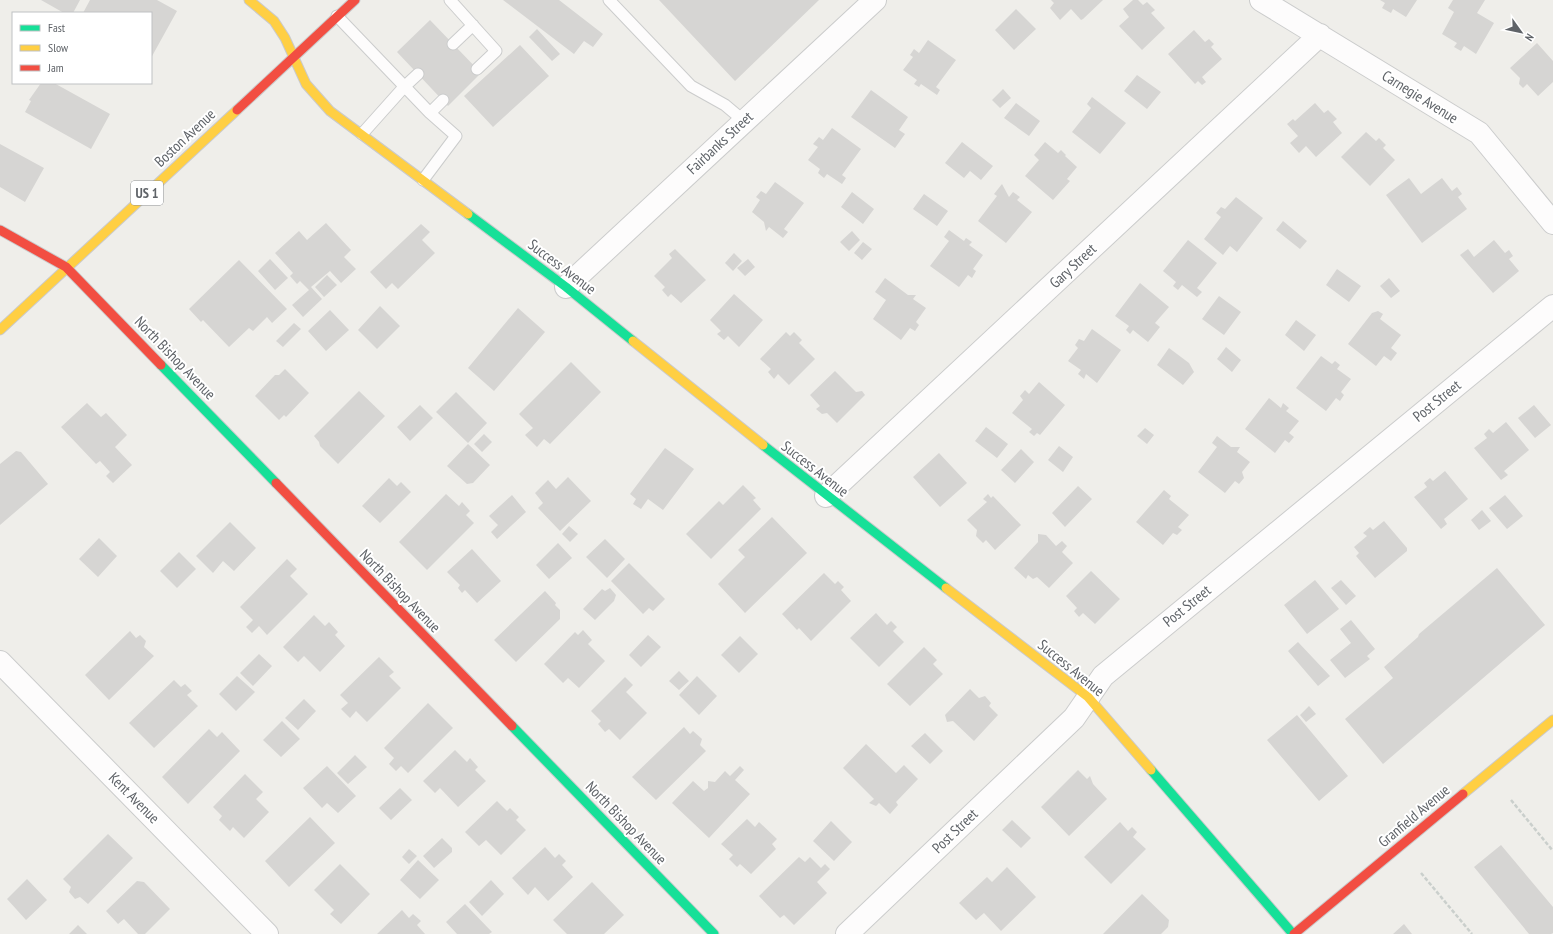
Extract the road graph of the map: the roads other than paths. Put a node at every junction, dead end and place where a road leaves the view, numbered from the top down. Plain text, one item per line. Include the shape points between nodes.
1 (249, 0) edge
2 (355, 0) edge
3 (450, 0) edge
4 (874, 0) edge
5 (1261, 0) edge
6 (609, 1) edge
7 (337, 16) junction
8 (473, 25) junction
9 (1320, 35) junction
10 (453, 44) dead end
11 (294, 57) junction
12 (477, 69) dead end
13 (418, 74) dead end
14 (404, 87) junction
15 (443, 100) dead end
16 (430, 113) junction
17 (744, 121) junction
18 (362, 134) junction
19 (422, 180) junction
20 (1553, 223) edge
21 (0, 230) edge
22 (66, 267) junction
23 (566, 287) junction
24 (1553, 306) edge
25 (0, 330) edge
26 (826, 496) junction
27 (0, 662) edge
28 (1088, 697) junction
29 (1553, 720) edge
30 (267, 934) edge
31 (714, 934) edge
32 (847, 934) edge
33 (1293, 934) edge

1 - 11 street, Success Avenue via 274,21
2 - 7 street, Boston Avenue / US 1
3 - 8 lane
4 - 17 street, Fairbanks Street
5 - 9 street, Carnegie Avenue
6 - 17 lane via 691,86 725,105
7 - 11 street, Boston Avenue / US 1
7 - 14 lane
8 - 10 lane
8 - 12 lane via 496,51
9 - 20 street, Carnegie Avenue via 1479,133
9 - 26 street, Gary Street
11 - 18 street, Success Avenue via 306,84 317,98 330,111
11 - 22 street, Boston Avenue / US 1
13 - 14 lane
14 - 16 lane
14 - 18 lane
15 - 16 lane
16 - 19 lane via 456,136
17 - 23 street, Fairbanks Street
18 - 19 street, Success Avenue
19 - 23 street, Success Avenue
21 - 22 street, North Bishop Avenue
22 - 25 street, Boston Avenue / US 1
22 - 31 street, North Bishop Avenue
23 - 26 street, Success Avenue
24 - 28 street, Post Street via 1103,676
26 - 28 street, Success Avenue
27 - 30 street, Kent Avenue
28 - 32 street, Post Street via 1074,718
28 - 33 street, Success Avenue
29 - 33 street, Granfield Avenue

